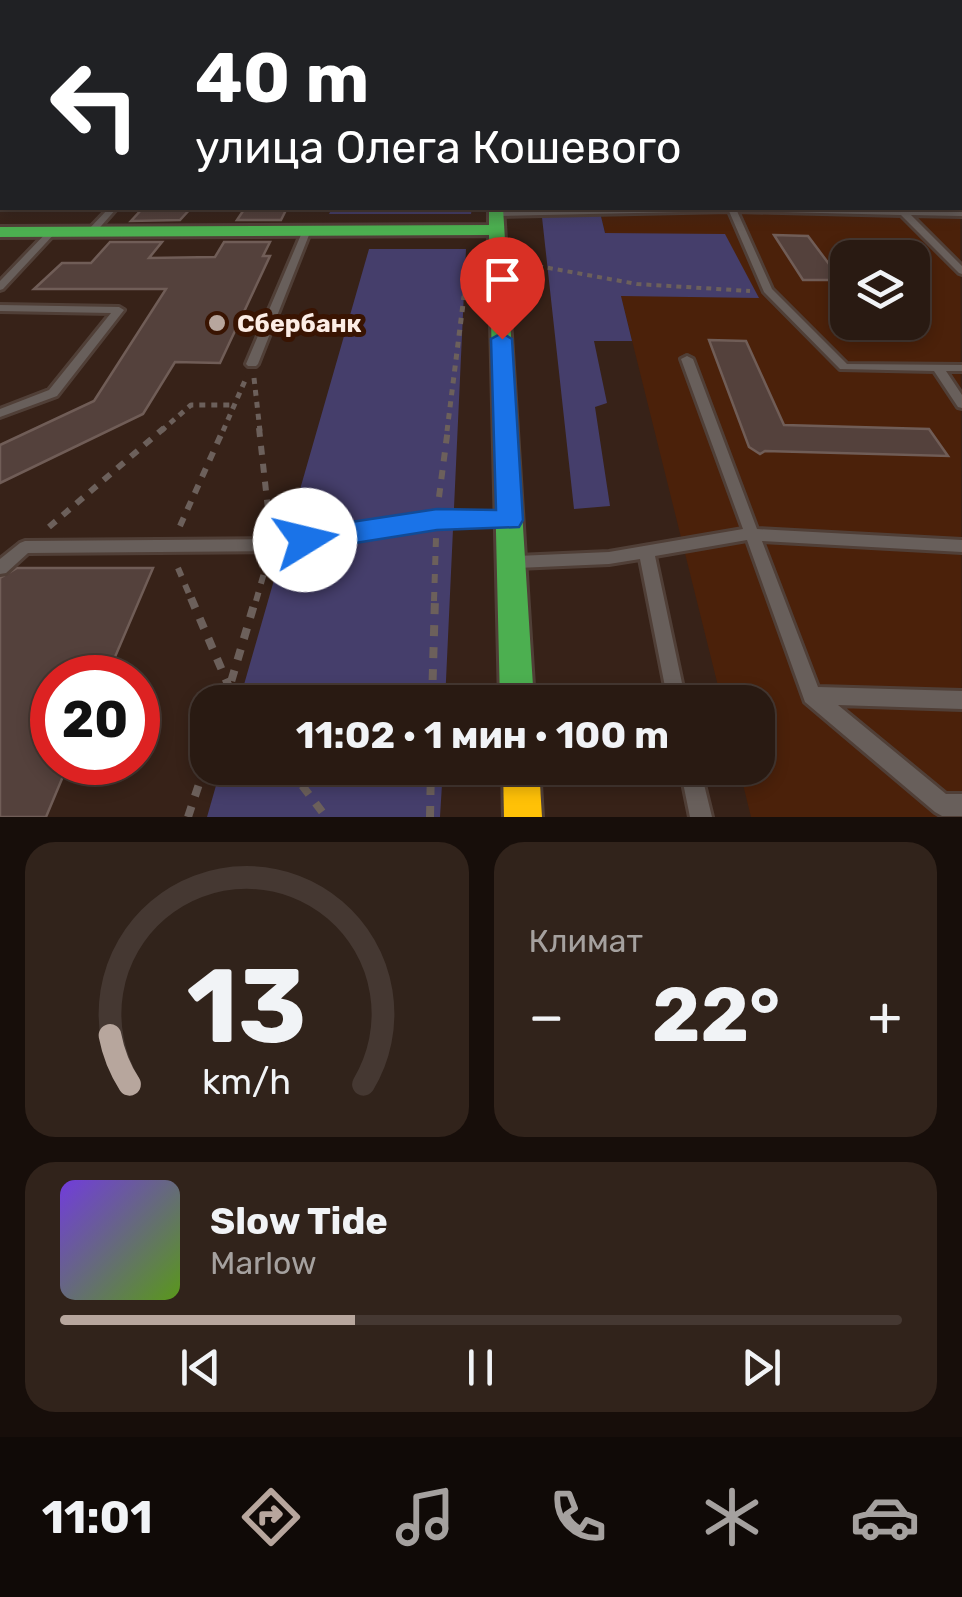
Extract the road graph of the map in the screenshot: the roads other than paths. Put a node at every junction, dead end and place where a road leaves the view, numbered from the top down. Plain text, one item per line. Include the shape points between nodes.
1 (111, 210) edge
2 (692, 210) edge
3 (733, 210) edge
4 (817, 210) edge
5 (902, 212) junction
6 (962, 214) edge
7 (490, 220) edge
8 (307, 230) junction
9 (0, 232) edge
10 (54, 232) junction
11 (92, 232) junction
12 (962, 271) edge
13 (0, 287) edge
14 (0, 308) edge
15 (687, 359) dead end
16 (252, 364) dead end
17 (938, 368) junction
18 (962, 368) edge
19 (962, 404) edge
20 (0, 413) edge
21 (510, 520) junction
22 (749, 534) junction
23 (962, 546) edge
24 (646, 551) junction
25 (510, 563) junction
26 (0, 568) edge
27 (517, 685) edge
28 (674, 685) edge
29 (812, 696) junction
30 (962, 700) edge
31 (522, 785) edge
32 (694, 785) edge
33 (953, 809) edge
34 (524, 817) edge
35 (701, 817) edge

1 - 11 lane
2 - 7 lane
3 - 17 lane via 768,290 844,366
4 - 5 lane
5 - 6 lane
5 - 12 lane
7 - 8 main road
7 - 21 main road
8 - 11 main road
8 - 16 lane
9 - 10 main road
10 - 11 main road
10 - 13 lane
14 - 20 lane via 118,310 53,393
15 - 22 lane
17 - 18 lane
17 - 19 lane
21 - 25 main road
21 - 26 lane via 437,520 272,545 25,548
22 - 23 lane
22 - 24 lane
22 - 29 lane
24 - 25 lane
24 - 28 lane
25 - 27 main road
29 - 30 lane
29 - 33 lane
31 - 34 main road
32 - 35 lane

